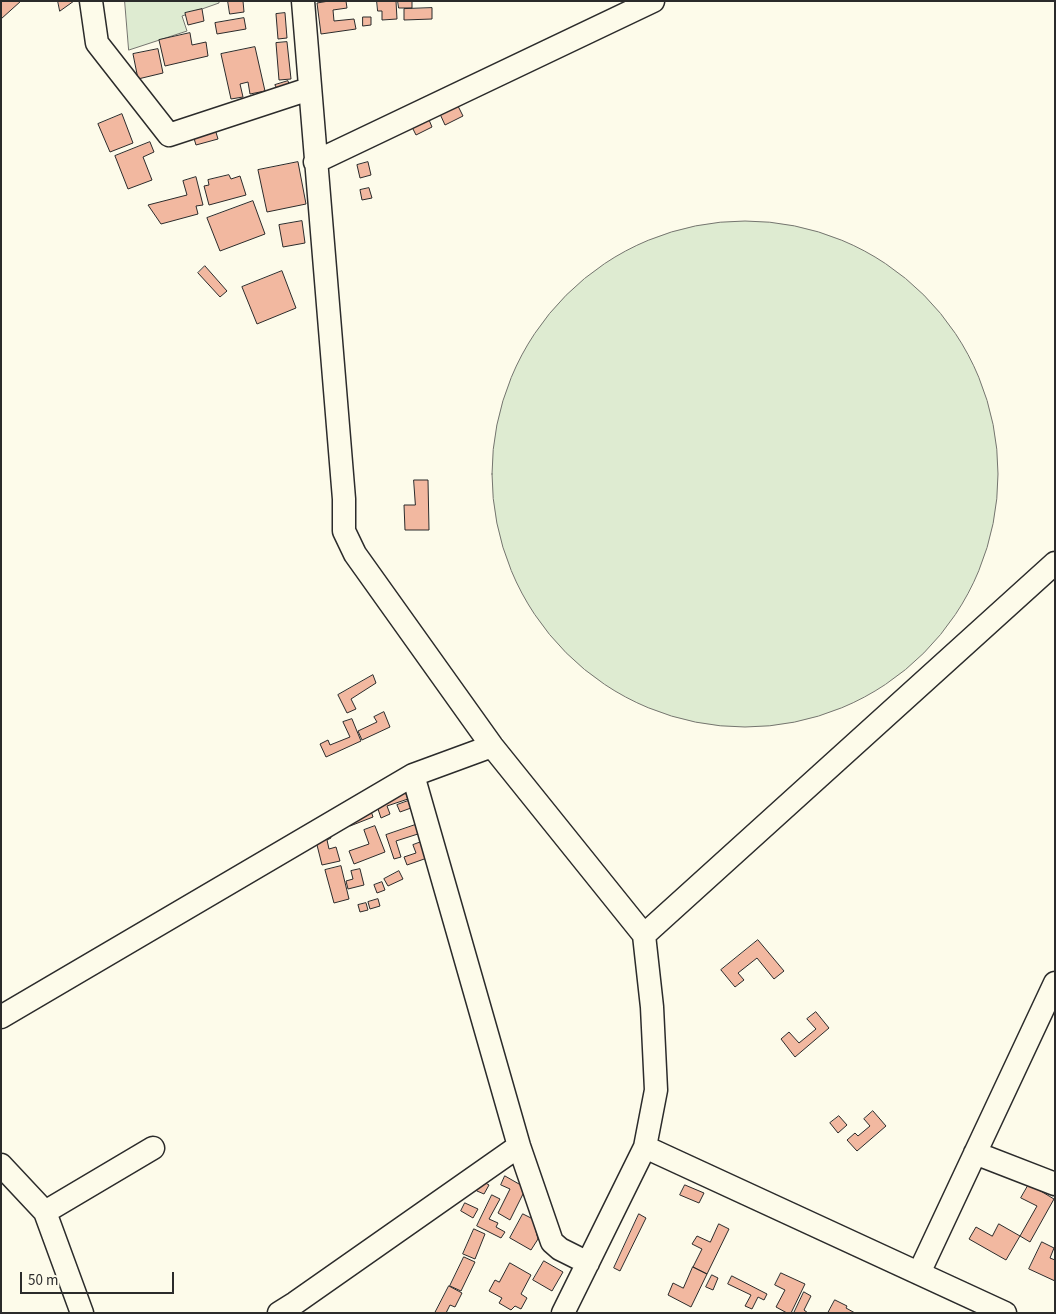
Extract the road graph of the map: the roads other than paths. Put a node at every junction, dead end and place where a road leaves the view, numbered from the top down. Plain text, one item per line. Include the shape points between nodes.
1 (91, 1) edge
2 (303, 1) edge
3 (653, 1) edge
4 (310, 89) junction
5 (315, 162) junction
6 (1055, 563) edge
7 (492, 746) junction
8 (413, 775) junction
9 (644, 935) junction
10 (1055, 983) edge
11 (1, 1017) edge
12 (519, 1146) junction
13 (645, 1147) junction
14 (152, 1148) dead end
15 (975, 1152) junction
16 (1, 1165) edge
17 (1055, 1184) edge
18 (44, 1212) junction
19 (588, 1263) junction
20 (919, 1273) junction
21 (972, 1306) edge
22 (82, 1313) edge
23 (279, 1313) edge
24 (564, 1313) edge
25 (1006, 1313) edge

1 - 4 street via 97,43 169,135
2 - 4 street
3 - 5 street
4 - 5 street
5 - 7 street via 344,499 344,531 355,554
6 - 9 street
7 - 8 street
7 - 9 street
8 - 11 street
8 - 12 street
9 - 13 street via 656,1090
10 - 15 street
12 - 19 street via 552,1242
12 - 23 street
13 - 19 street
13 - 20 street
14 - 18 street
15 - 17 street
15 - 20 street
16 - 18 street
18 - 22 street
19 - 24 street
20 - 21 street
21 - 25 street

